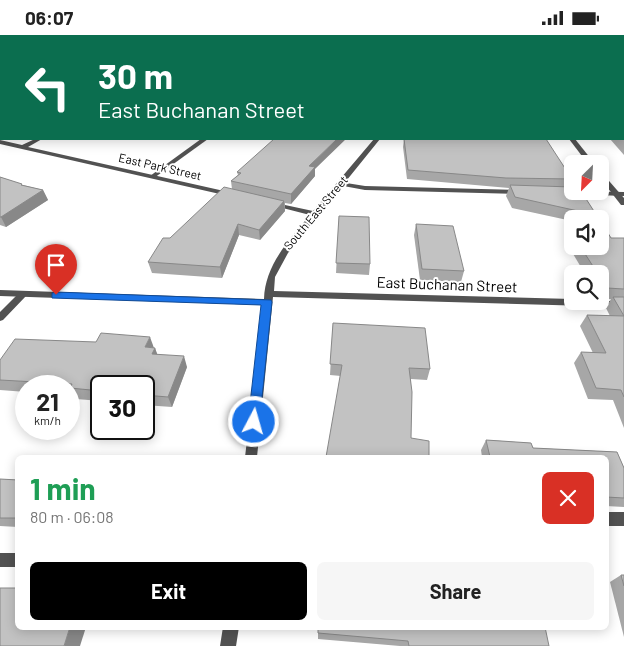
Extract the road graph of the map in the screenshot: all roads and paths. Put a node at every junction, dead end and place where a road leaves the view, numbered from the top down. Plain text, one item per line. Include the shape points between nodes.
1 (37, 140) edge
2 (205, 140) edge
3 (376, 140) edge
4 (573, 140) edge
5 (0, 142) edge
6 (23, 147) junction
7 (585, 155) edge
8 (152, 177) junction
9 (609, 182) edge
10 (340, 184) junction
11 (526, 192) edge
12 (563, 193) edge
13 (620, 194) edge
14 (238, 196) edge
15 (267, 203) edge
16 (624, 203) edge
17 (315, 214) junction
18 (0, 293) edge
19 (23, 294) junction
20 (268, 298) junction
21 (624, 304) edge
22 (0, 319) edge
23 (251, 455) edge
24 (609, 519) edge
25 (624, 519) edge
26 (0, 560) edge
27 (15, 560) edge
28 (231, 630) edge
29 (228, 646) edge

1 - 6 street
2 - 8 street
3 - 10 street, South East Street
4 - 7 street
5 - 6 street, East Park Street
6 - 8 street, East Park Street
8 - 14 street, East Park Street
9 - 13 street
10 - 11 street via 366,188
10 - 17 street, South East Street
12 - 13 street
13 - 16 street
15 - 17 street
17 - 20 street, South East Street via 284,252 272,277
18 - 19 street, East Buchanan Street
19 - 20 street, East Buchanan Street
19 - 22 street
20 - 21 street, East Buchanan Street
20 - 23 street, South East Street
24 - 25 street
26 - 27 street
28 - 29 street

